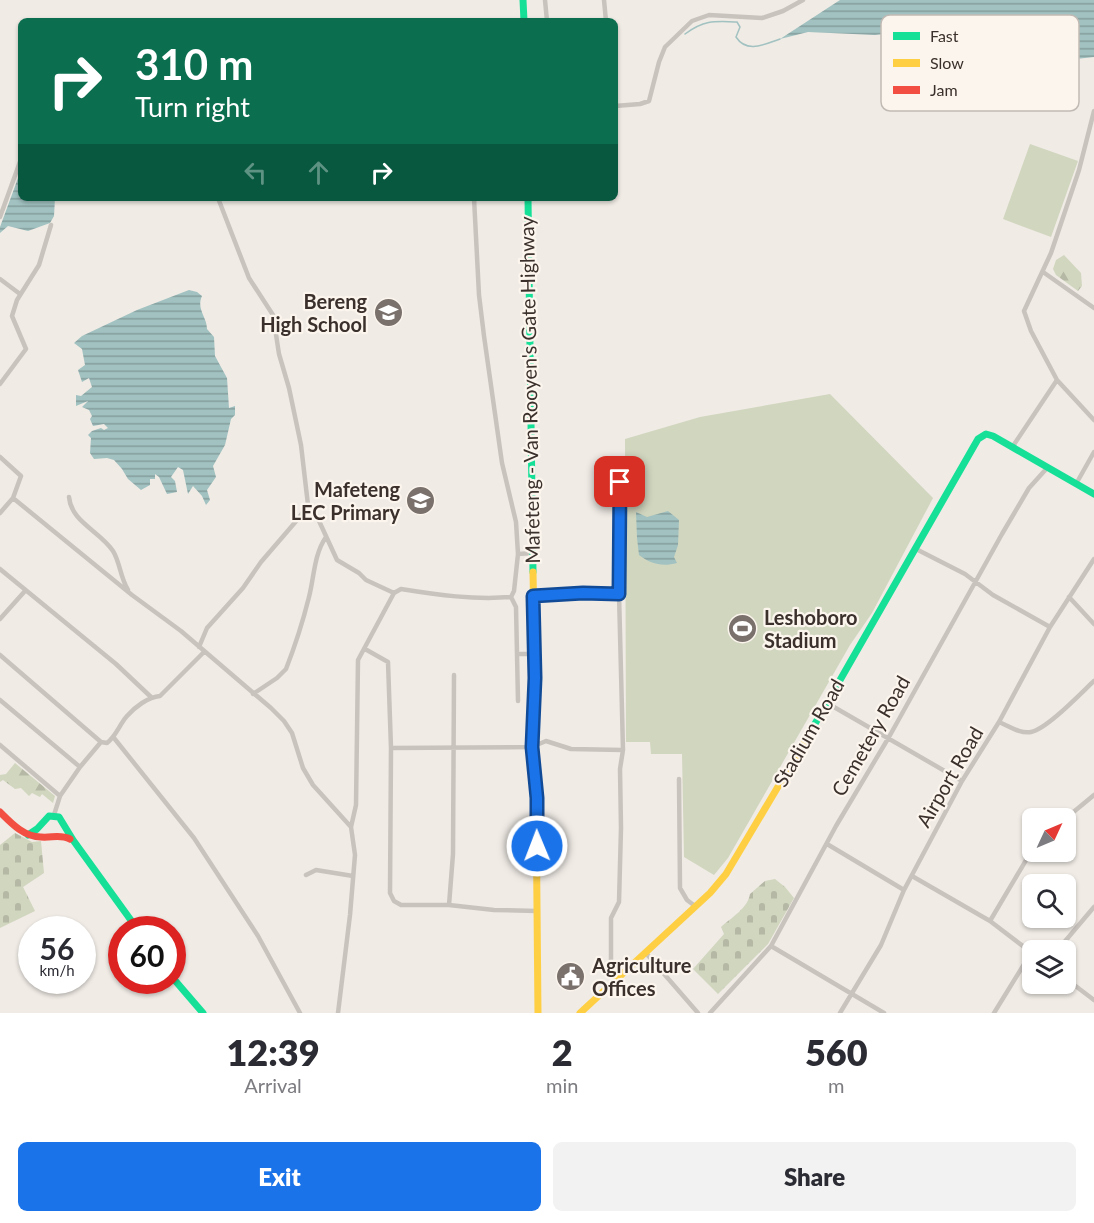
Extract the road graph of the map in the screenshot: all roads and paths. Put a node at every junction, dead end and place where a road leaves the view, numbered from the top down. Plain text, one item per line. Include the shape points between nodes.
1 (523, 0) edge
2 (545, 0) edge
3 (604, 0) edge
4 (803, 0) edge
5 (524, 18) edge
6 (548, 18) edge
7 (606, 18) edge
8 (618, 106) edge
9 (1094, 111) edge
10 (18, 167) edge
11 (219, 201) edge
12 (474, 201) edge
13 (528, 201) edge
14 (0, 217) edge
15 (51, 225) dead end
16 (1043, 272) junction
17 (0, 279) edge
18 (20, 294) junction
19 (1094, 308) edge
20 (1057, 380) junction
21 (0, 384) edge
22 (1094, 420) edge
23 (1013, 446) junction
24 (1094, 452) edge
25 (0, 457) edge
26 (620, 464) dead end
27 (1048, 467) junction
28 (1076, 484) junction
29 (1094, 494) edge
30 (69, 497) dead end
31 (13, 498) junction
32 (308, 505) junction
33 (0, 513) edge
34 (326, 537) junction
35 (915, 549) junction
36 (533, 553) junction
37 (518, 554) junction
38 (1094, 559) edge
39 (0, 569) edge
40 (976, 581) junction
41 (25, 591) junction
42 (393, 593) junction
43 (619, 594) junction
44 (132, 595) junction
45 (533, 596) junction
46 (512, 597) junction
47 (1069, 597) junction
48 (0, 619) edge
49 (1094, 624) edge
50 (1050, 627) junction
51 (199, 646) junction
52 (365, 649) junction
53 (204, 652) junction
54 (517, 654) junction
55 (535, 654) junction
56 (0, 655) edge
57 (454, 675) dead end
58 (1094, 681) edge
59 (253, 694) junction
60 (151, 697) junction
61 (0, 700) edge
62 (518, 701) dead end
63 (827, 703) junction
64 (999, 722) junction
65 (889, 737) junction
66 (114, 738) junction
67 (101, 742) junction
68 (0, 745) edge
69 (532, 747) junction
70 (392, 748) junction
71 (454, 748) junction
72 (623, 750) junction
73 (80, 767) junction
74 (679, 779) dead end
75 (962, 781) junction
76 (1094, 795) edge
77 (60, 796) junction
78 (1076, 810) edge
79 (0, 812) edge
80 (54, 815) junction
81 (63, 823) junction
82 (41, 825) junction
83 (351, 827) junction
84 (28, 835) junction
85 (58, 835) junction
86 (48, 836) junction
87 (73, 840) junction
88 (827, 844) junction
89 (1025, 862) edge
90 (306, 875) dead end
91 (353, 876) junction
92 (912, 876) junction
93 (904, 890) junction
94 (449, 905) junction
95 (695, 906) junction
96 (1094, 908) edge
97 (537, 911) junction
98 (128, 916) edge
99 (990, 921) junction
100 (1065, 940) edge
101 (1022, 945) edge
102 (771, 946) junction
103 (645, 952) junction
104 (1022, 969) edge
105 (616, 978) junction
106 (1076, 986) edge
107 (186, 993) edge
108 (853, 994) junction
109 (1094, 1000) edge
110 (203, 1013) edge
111 (300, 1013) edge
112 (338, 1013) edge
113 (538, 1013) edge
114 (580, 1013) edge
115 (698, 1013) edge
116 (710, 1013) edge
117 (840, 1013) edge
118 (884, 1013) edge
119 (994, 1013) edge

1 - 5 street
2 - 6 street
3 - 7 street
4 - 8 street via 762,18 709,15 692,21 665,47 650,101
9 - 16 street via 1079,170
10 - 14 street
11 - 32 street via 249,278 273,315 302,445
12 - 37 street via 484,336
13 - 36 street, Mafeteng - Van Rooyen's Gate Highway
15 - 18 street via 39,265
16 - 19 street
16 - 20 street via 1024,311
17 - 18 street
18 - 21 street via 12,316 26,349
20 - 22 street
20 - 23 street
23 - 27 street, Stadium Road
23 - 35 street, Stadium Road via 986,434 978,439
24 - 28 street
25 - 31 street via 21,477
26 - 43 street
27 - 28 street, Stadium Road
27 - 40 street, Cemetery Road via 1029,488
28 - 29 street, Stadium Road
30 - 44 street via 74,514 114,553 122,581
31 - 33 street
31 - 44 street
32 - 34 street
32 - 51 street via 207,628
34 - 42 street via 337,560
34 - 59 street via 285,669
35 - 40 street
35 - 63 street, Stadium Road
36 - 37 street
36 - 45 street, Mafeteng - Van Rooyen's Gate Highway
37 - 46 street
38 - 47 street, Airport Road
39 - 41 street
40 - 50 street
40 - 65 street, Cemetery Road
41 - 48 street
41 - 60 street
42 - 46 street via 400,589 456,597
42 - 52 street
43 - 45 street
43 - 72 street
44 - 51 street
45 - 55 street, Mafeteng - Van Rooyen's Gate Highway
46 - 54 street via 516,607
47 - 49 street
47 - 50 street, Airport Road
50 - 64 street, Airport Road
51 - 53 street
52 - 70 street via 388,662
52 - 83 street via 358,660 356,805
53 - 59 street
53 - 60 street via 165,692
54 - 55 street
54 - 62 street
55 - 69 street, Mafeteng - Van Rooyen's Gate Highway
56 - 67 street
57 - 71 street
58 - 64 street via 1031,732
59 - 83 street via 284,721 313,785
60 - 66 street via 127,716
61 - 73 street
63 - 65 street
63 - 95 street, Stadium Road via 726,874
64 - 75 street, Airport Road
65 - 75 street
65 - 88 street, Cemetery Road
66 - 67 street via 108,743
66 - 111 street via 194,838 258,936
67 - 73 street
68 - 77 street
69 - 71 street
69 - 72 street via 546,741 571,749
69 - 97 street, Mafeteng - Van Rooyen's Gate Highway via 537,798
70 - 71 street
70 - 94 street via 390,893 402,905
71 - 94 street
72 - 105 street via 619,902 611,918 611,962
73 - 77 street
74 - 95 street via 680,888
75 - 92 street, Airport Road
76 - 78 street
77 - 80 street
79 - 84 street
80 - 81 street
80 - 82 street via 45,817
81 - 85 street
81 - 87 street
82 - 84 street
82 - 86 street
83 - 91 street
84 - 86 street
85 - 86 street
85 - 87 street
87 - 98 street
88 - 93 street
88 - 102 street, Cemetery Road
89 - 99 street
90 - 91 street via 316,870
91 - 112 street
92 - 93 street, Airport Road
92 - 99 street
93 - 108 street, Airport Road via 881,945
94 - 97 street
95 - 103 street, Stadium Road
96 - 100 street
97 - 113 street, Mafeteng - Van Rooyen's Gate Highway
99 - 101 street
102 - 108 street
102 - 116 street, Cemetery Road
103 - 105 street, Stadium Road
103 - 115 street
104 - 119 street
105 - 114 street, Stadium Road
106 - 109 street
107 - 110 street
108 - 117 street, Airport Road
108 - 118 street

